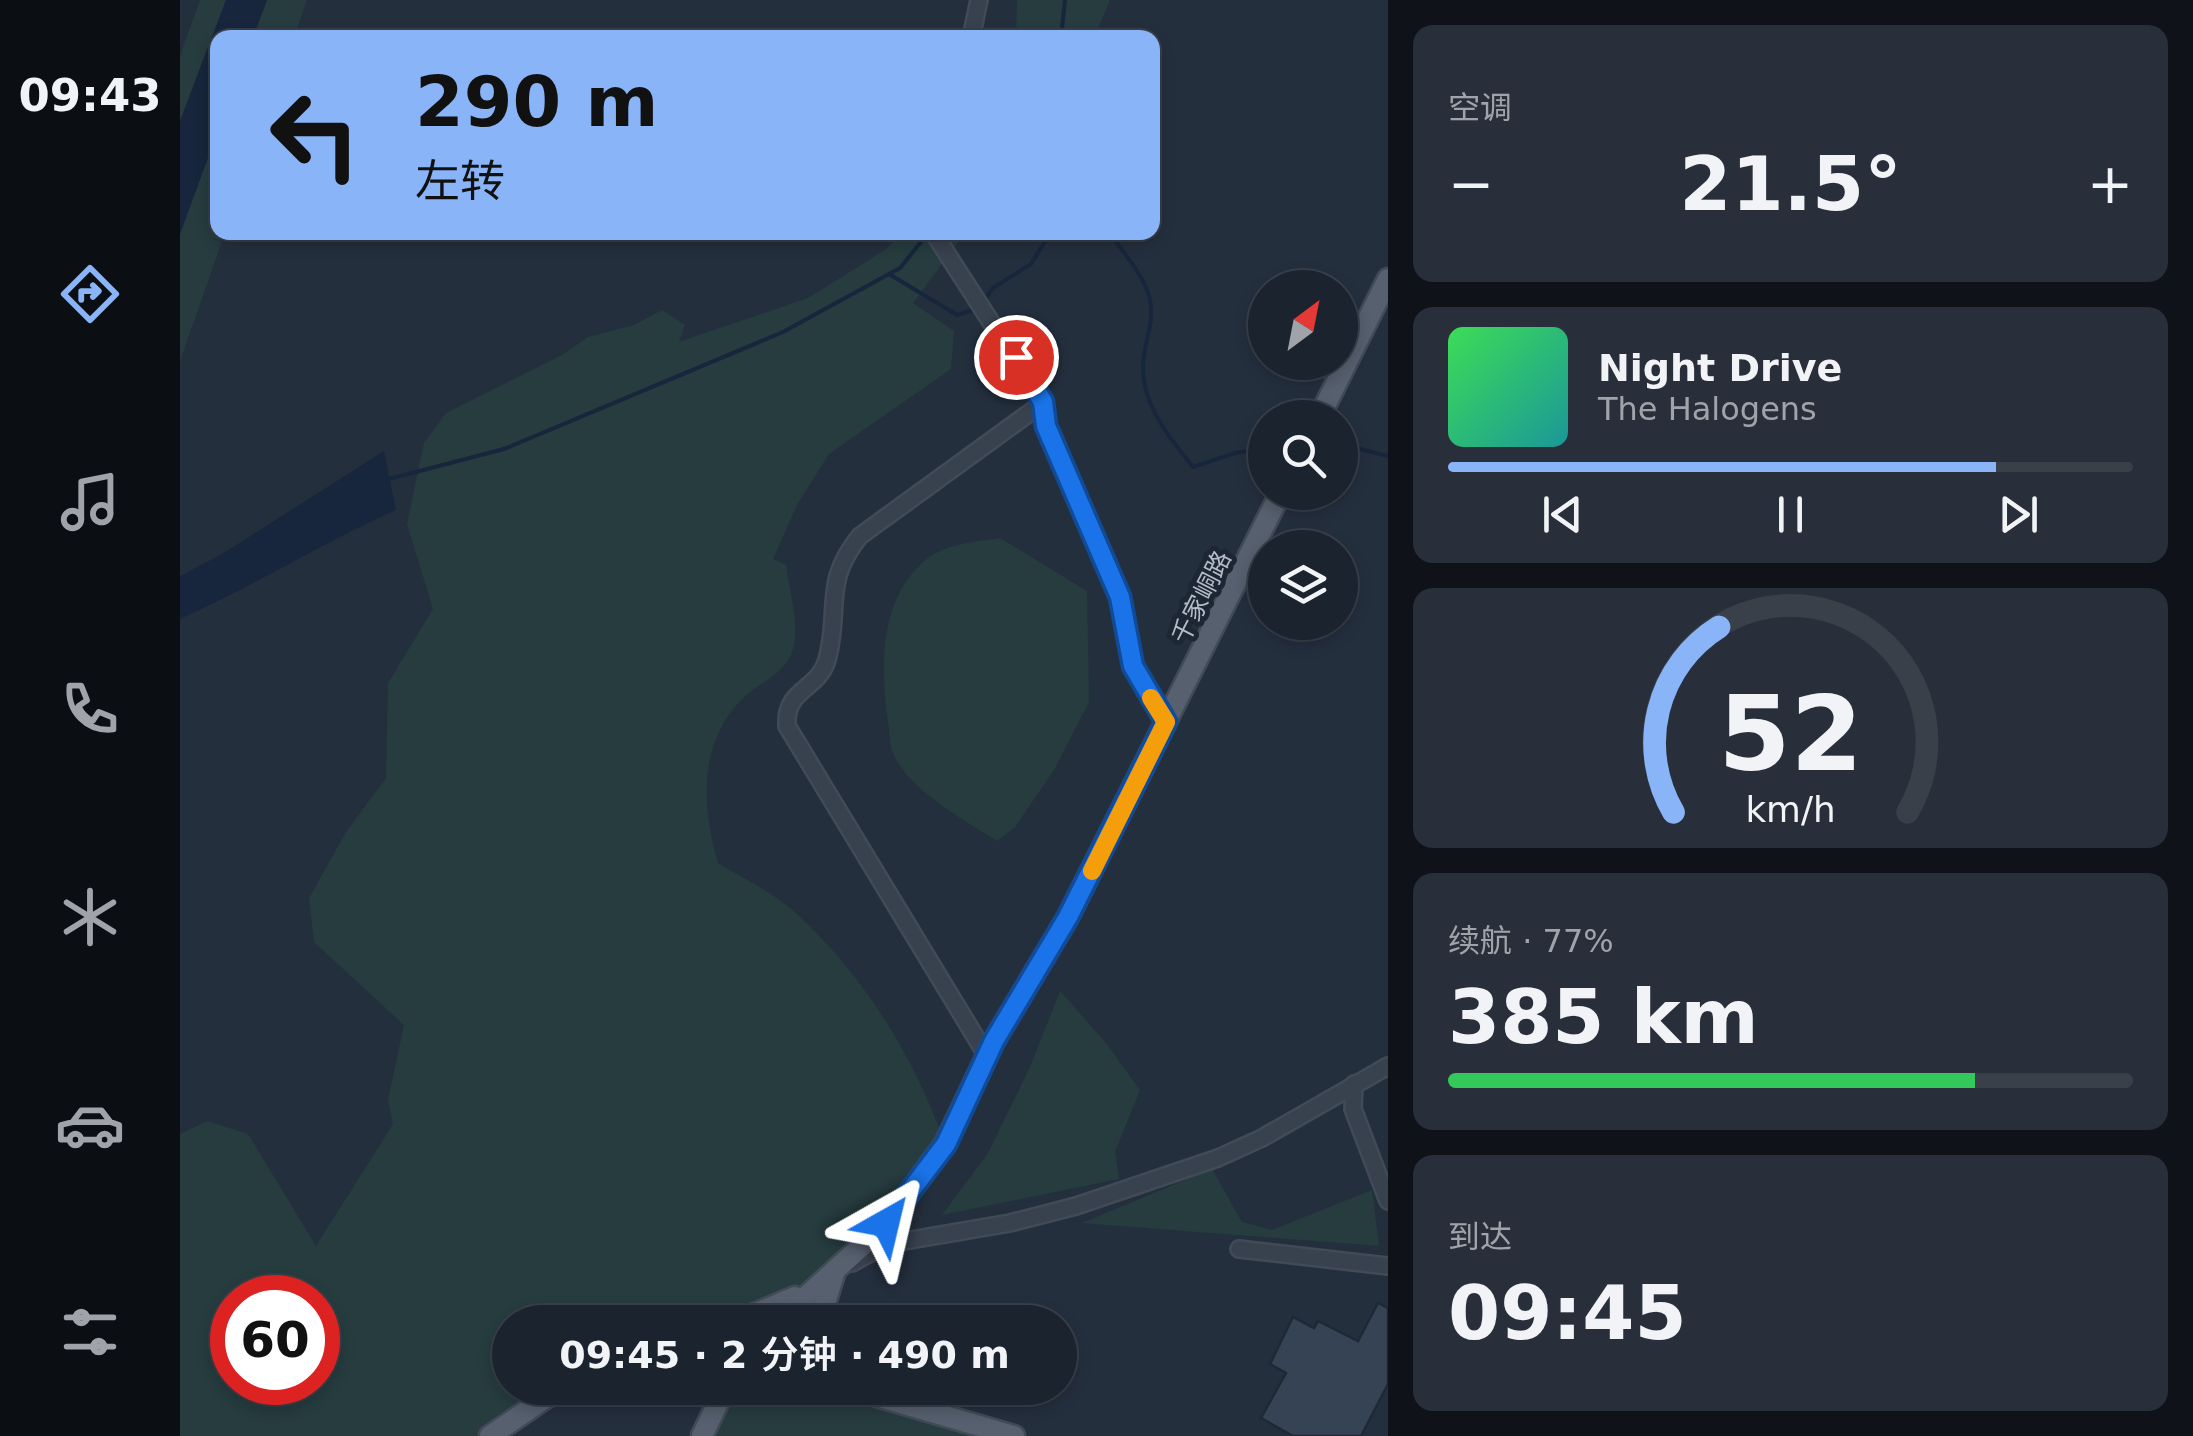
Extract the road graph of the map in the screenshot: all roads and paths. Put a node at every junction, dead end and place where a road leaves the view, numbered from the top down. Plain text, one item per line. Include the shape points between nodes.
1 (979, 0) edge
2 (973, 30) edge
3 (939, 240) edge
4 (1388, 279) edge
5 (1328, 400) edge
6 (1043, 402) junction
7 (1272, 510) edge
8 (1166, 722) junction
9 (987, 1056) junction
10 (1388, 1066) edge
11 (1354, 1084) junction
12 (1388, 1201) edge
13 (1239, 1249) dead end
14 (1388, 1266) edge
15 (835, 1272) junction
16 (778, 1305) edge
17 (797, 1305) edge
18 (825, 1305) edge
19 (535, 1405) edge
20 (718, 1405) edge
21 (915, 1405) edge
22 (490, 1436) edge
23 (702, 1436) edge
24 (1014, 1436) edge

1 - 2 street
3 - 6 street
4 - 5 main road
6 - 8 street via 1046,426 1120,597 1133,666
6 - 9 street via 860,536 836,577 829,656 814,685 797,692 786,710 787,726
7 - 8 main road, 千家峒路
8 - 9 main road, 千家峒路 via 1068,917
9 - 15 main road, 千家峒路 via 946,1144 886,1223
10 - 11 street
11 - 12 street via 1353,1109
11 - 15 street via 1248,1144 1123,1193 1010,1223 886,1244
13 - 14 street
15 - 16 main road
15 - 17 main road, 千家峒路
15 - 18 main road
19 - 22 main road
20 - 23 main road
21 - 24 main road

